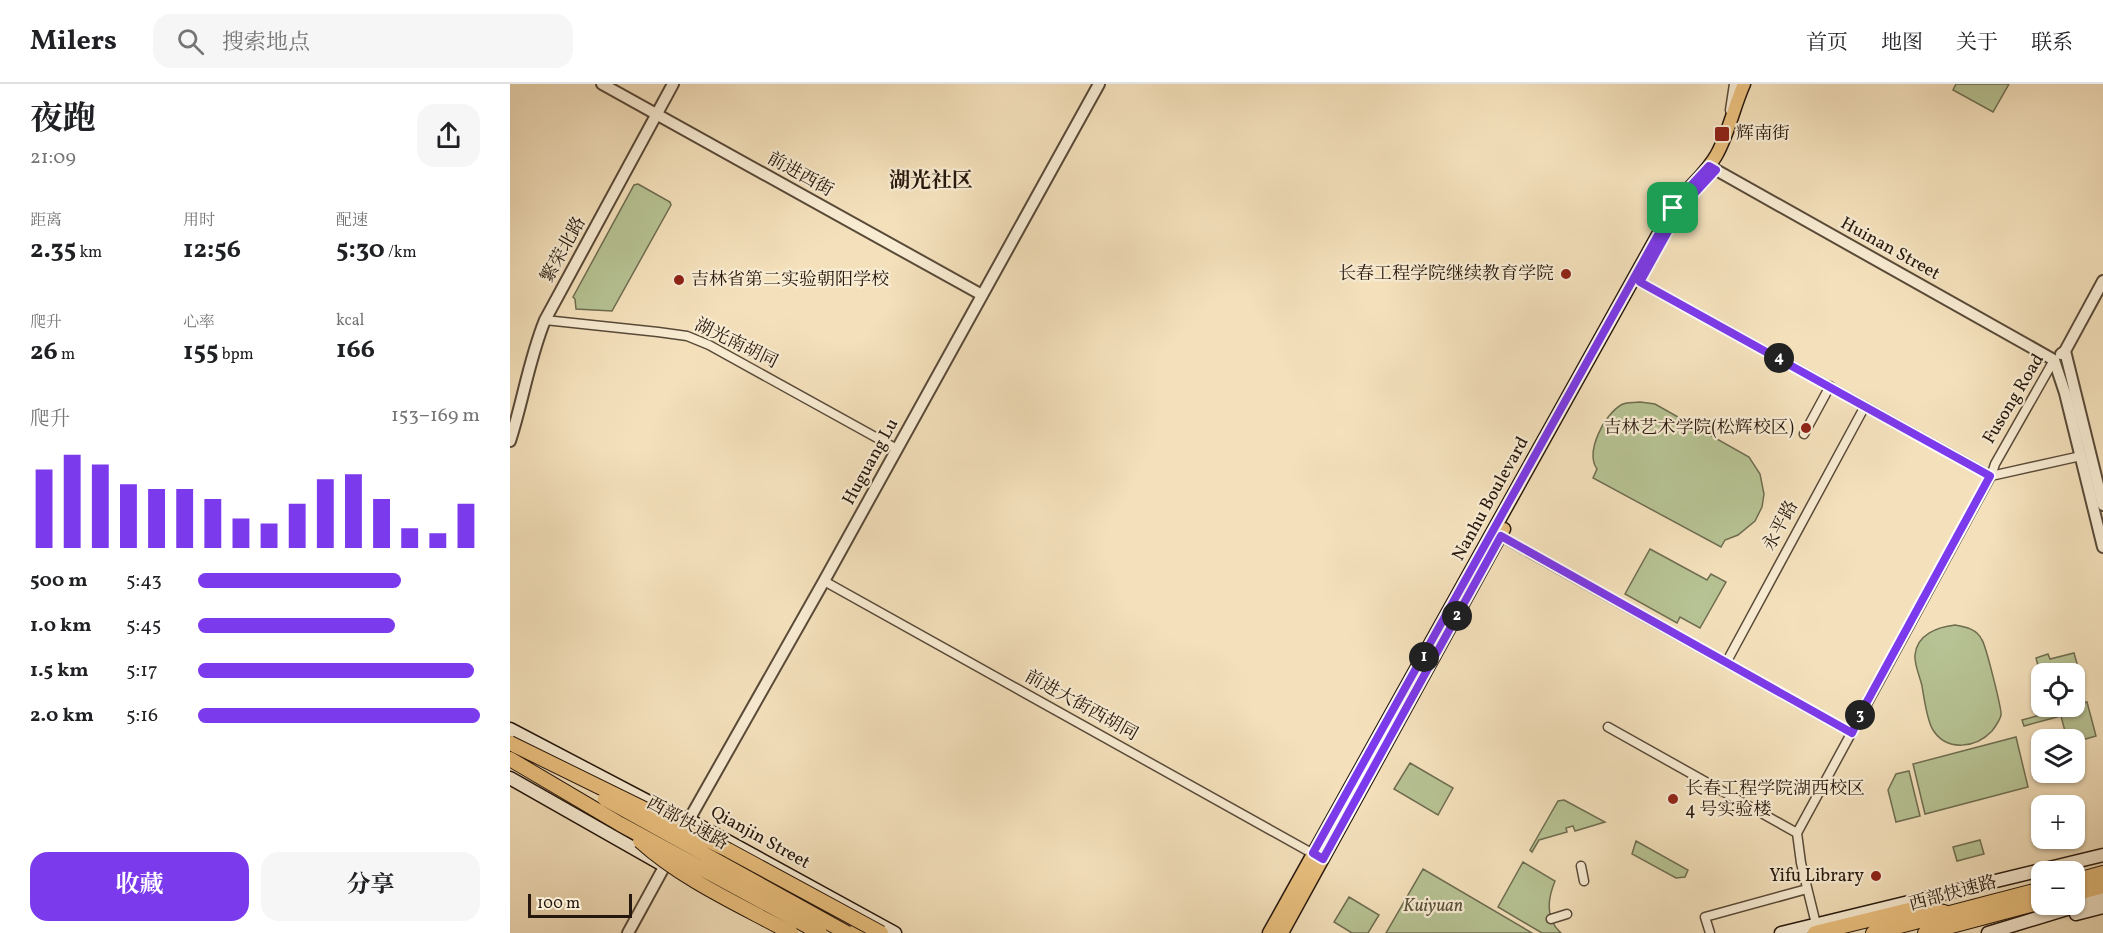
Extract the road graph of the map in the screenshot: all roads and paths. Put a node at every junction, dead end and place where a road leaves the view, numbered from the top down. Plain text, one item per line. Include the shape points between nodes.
1 (602, 84) edge
2 (673, 84) edge
3 (1099, 84) edge
4 (1734, 84) edge
5 (1744, 84) edge
6 (1752, 84) edge
7 (656, 115) junction
8 (1727, 130) junction
9 (1713, 168) junction
10 (2103, 281) edge
11 (1640, 282) junction
12 (982, 296) junction
13 (545, 320) junction
14 (2065, 351) junction
15 (2054, 360) junction
16 (1830, 386) junction
17 (1865, 406) junction
18 (1804, 434) dead end
19 (510, 441) edge
20 (897, 449) junction
21 (2081, 456) junction
22 (1990, 476) junction
23 (2103, 505) edge
24 (1497, 535) junction
25 (2103, 547) edge
26 (824, 581) junction
27 (1726, 663) junction
28 (1608, 727) dead end
29 (510, 729) edge
30 (1852, 733) junction
31 (510, 744) edge
32 (510, 761) edge
33 (510, 778) edge
34 (689, 820) junction
35 (620, 824) junction
36 (1797, 833) junction
37 (680, 836) junction
38 (2103, 855) edge
39 (1318, 856) junction
40 (667, 861) junction
41 (1581, 866) dead end
42 (2103, 873) edge
43 (2085, 878) edge
44 (1584, 880) dead end
45 (2103, 886) edge
46 (1807, 890) junction
47 (2085, 891) edge
48 (2031, 893) edge
49 (2103, 898) edge
50 (2031, 905) edge
51 (2103, 907) edge
52 (1567, 914) dead end
53 (2039, 917) junction
54 (1551, 919) dead end
55 (1951, 920) junction
56 (1815, 928) edge
57 (628, 933) edge
58 (778, 933) edge
59 (791, 933) edge
60 (811, 933) edge
61 (820, 933) edge
62 (847, 933) edge
63 (861, 933) edge
64 (881, 933) edge
65 (896, 933) edge
66 (1269, 933) edge
67 (1282, 933) edge
68 (1710, 933) edge
69 (1781, 933) edge
70 (1874, 933) edge
71 (1925, 933) edge
72 (1939, 933) edge
73 (1988, 933) edge

1 - 7 street, 前进西街
2 - 7 street, 繁荣北路
3 - 12 street, Huguang Lu
4 - 8 street
5 - 8 main road, Nanhu Boulevard
6 - 9 main road, Nanhu Boulevard via 1724,158
7 - 12 street, 前进西街
7 - 13 street, 繁荣北路
8 - 9 main road, Nanhu Boulevard
9 - 11 main road, Nanhu Boulevard via 1681,208
9 - 15 street, Huinan Street
9 - 24 main road, Nanhu Boulevard via 1673,208
10 - 14 street, Fusong Road
11 - 16 street
11 - 24 main road, Nanhu Boulevard
12 - 20 street, Huguang Lu
13 - 19 street, 繁荣北路
13 - 20 street, 湖光南胡同 via 687,336
14 - 15 street, Fusong Road
14 - 23 street
15 - 21 street
15 - 22 street, Fusong Road
16 - 17 street
16 - 18 street
17 - 22 street
17 - 27 street, 永平路
20 - 26 street, Huguang Lu
21 - 22 street
21 - 25 street
22 - 30 street, Fusong Road
24 - 27 street via 1717,654
24 - 39 main road, Nanhu Boulevard
26 - 34 street, Huguang Lu
26 - 39 street, 前进大街西胡同
27 - 30 street
28 - 36 street
29 - 34 main road, Qianjin Street
30 - 36 street, Fusong Road
31 - 37 main road, Qianjin Street
31 - 62 highway, 西部快速路, bridge
31 - 64 highway, bridge via 728,850
32 - 35 highway, 西部快速路, bridge
32 - 40 main road
33 - 40 main road
34 - 37 street, Huguang Lu
34 - 65 main road, Qianjin Street
35 - 59 highway, bridge via 652,852 708,888
35 - 61 highway, 西部快速路, bridge
36 - 46 street
37 - 40 street, Huguang Lu
37 - 63 main road, Qianjin Street
38 - 56 main road
39 - 66 main road, Nanhu Boulevard
39 - 67 main road, Nanhu Boulevard
40 - 57 street, Huguang Lu
40 - 58 main road via 701,891
40 - 60 main road
41 - 44 street
42 - 43 highway
45 - 47 highway
46 - 56 street
46 - 68 street via 1705,917
48 - 55 highway, 西部快速路
49 - 53 main road
50 - 55 highway, 西部快速路
51 - 53 main road via 2063,918
52 - 54 street
53 - 73 main road
55 - 56 highway via 1914,909
55 - 70 highway, 西部快速路
55 - 71 highway, 西部快速路
55 - 72 highway
56 - 69 main road

